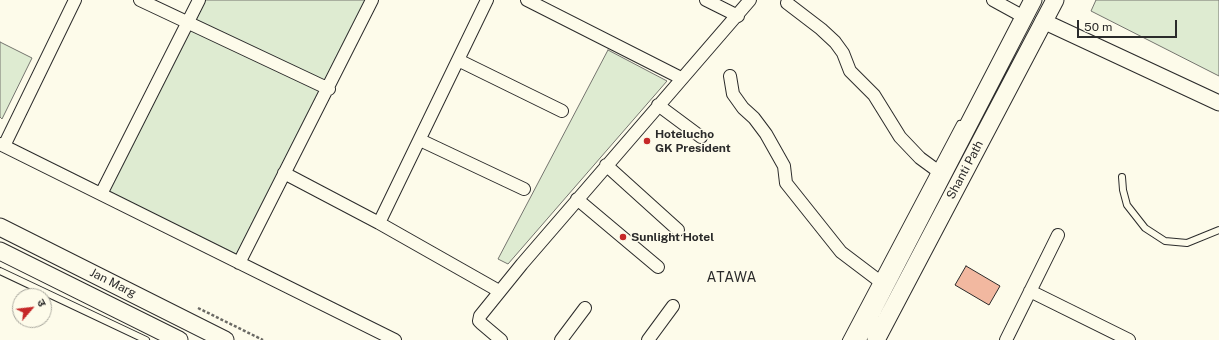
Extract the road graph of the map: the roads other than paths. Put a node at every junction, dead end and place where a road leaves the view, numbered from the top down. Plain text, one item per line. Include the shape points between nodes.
1 (75, 0) edge
2 (140, 0) edge
3 (199, 0) edge
4 (372, 0) edge
5 (487, 0) edge
6 (527, 0) edge
7 (706, 0) edge
8 (750, 0) edge
9 (993, 0) edge
10 (1033, 0) edge
11 (1055, 0) edge
12 (788, 3) dead end
13 (738, 16) junction
14 (1024, 17) junction
15 (1043, 21) junction
16 (189, 23) junction
17 (458, 60) junction
18 (730, 76) dead end
19 (681, 78) junction
20 (329, 89) junction
21 (1219, 103) edge
22 (658, 105) junction
23 (977, 108) junction
24 (562, 111) dead end
25 (701, 137) dead end
26 (420, 140) junction
27 (2, 145) edge
28 (606, 165) junction
29 (935, 169) junction
30 (284, 173) junction
31 (1122, 177) dead end
32 (524, 189) dead end
33 (101, 194) junction
34 (577, 199) junction
35 (379, 223) junction
36 (0, 227) edge
37 (678, 230) dead end
38 (1219, 230) edge
39 (1058, 235) dead end
40 (0, 251) edge
41 (239, 263) junction
42 (658, 267) dead end
43 (0, 270) edge
44 (878, 280) junction
45 (498, 291) junction
46 (1030, 291) junction
47 (673, 306) dead end
48 (585, 308) dead end
49 (146, 340) edge
50 (179, 340) edge
51 (225, 340) edge
52 (395, 340) edge
53 (501, 340) edge
54 (561, 340) edge
55 (648, 340) edge
56 (846, 340) edge
57 (857, 340) edge
58 (876, 340) edge
59 (1006, 340) edge
60 (1129, 340) edge

1 - 27 street
2 - 16 street
3 - 16 street
4 - 20 street
5 - 17 street
6 - 19 street
7 - 13 street
8 - 13 street
9 - 14 street
10 - 14 main road, Shanti Path
11 - 15 main road, Shanti Path
12 - 29 street via 835,42 843,53 850,71 874,95 900,137 920,158
13 - 19 street
14 - 23 main road, Shanti Path
15 - 21 street
15 - 58 main road, Shanti Path
16 - 20 street
16 - 33 street
17 - 24 street
17 - 26 street
18 - 44 street via 733,94 766,134 784,166 786,183 841,252
19 - 22 street
20 - 30 street
22 - 25 street
22 - 28 street
23 - 29 lane via 962,121
23 - 57 main road, Shanti Path
26 - 32 street
26 - 35 street
27 - 33 street
28 - 34 street
28 - 37 street
29 - 44 lane
30 - 35 street
30 - 41 street
31 - 38 lane via 1127,205 1145,228 1165,241 1187,242
33 - 41 street
34 - 42 street
34 - 45 street
35 - 45 street
36 - 51 main road, Jan Marg
39 - 46 street
40 - 50 main road, Jan Marg
41 - 52 street
43 - 49 lane
44 - 56 lane
45 - 53 street via 479,321
46 - 59 street
46 - 60 street
47 - 55 street
48 - 54 street

